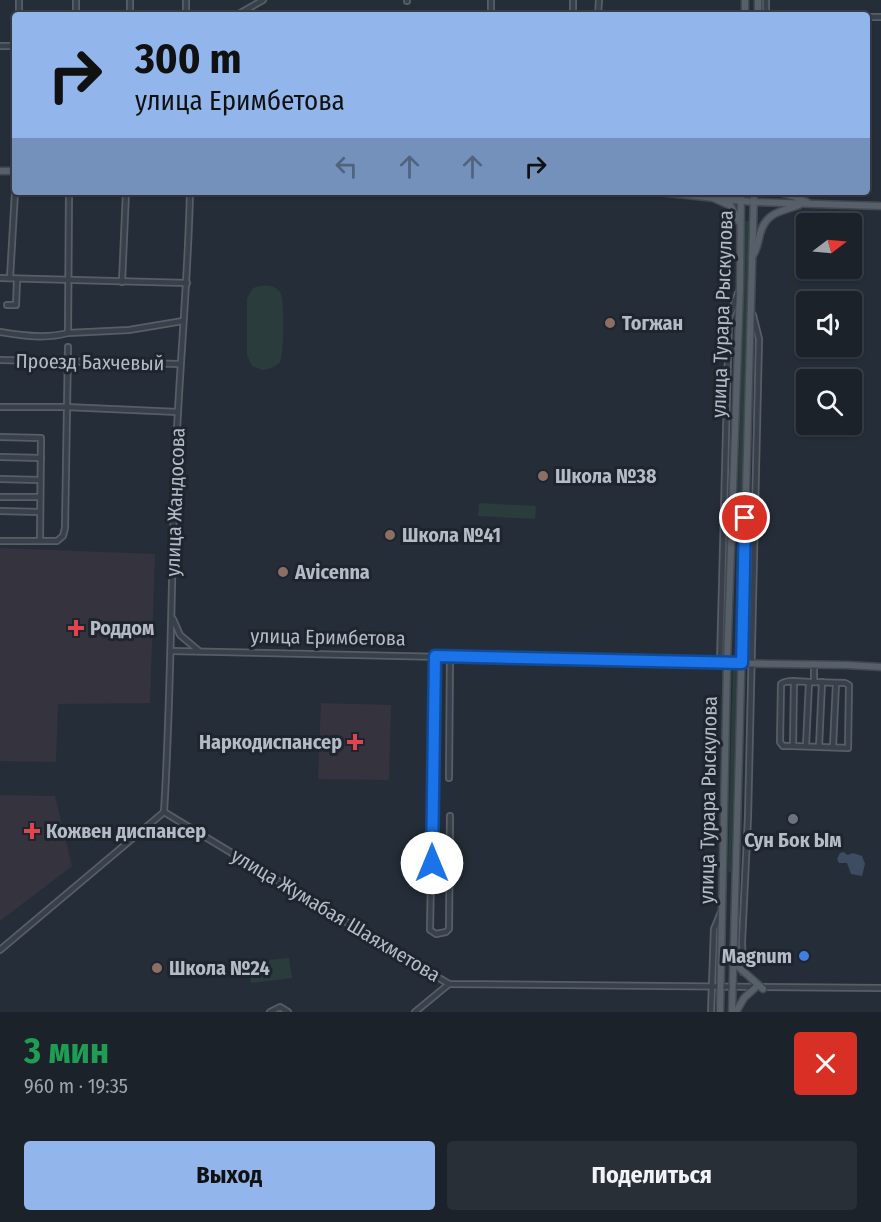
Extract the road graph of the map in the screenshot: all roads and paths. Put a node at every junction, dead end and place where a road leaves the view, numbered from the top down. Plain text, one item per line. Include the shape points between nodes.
1 (263, 0) edge
2 (242, 12) edge
3 (15, 195) edge
4 (69, 195) edge
5 (126, 195) edge
6 (190, 195) edge
7 (696, 195) edge
8 (741, 195) edge
9 (754, 195) edge
10 (789, 195) edge
11 (708, 196) junction
12 (741, 201) junction
13 (753, 202) junction
14 (807, 204) junction
15 (881, 206) edge
16 (741, 224) junction
17 (752, 257) junction
18 (0, 278) edge
19 (10, 278) junction
20 (17, 279) junction
21 (69, 281) junction
22 (122, 282) junction
23 (187, 283) junction
24 (740, 286) junction
25 (750, 304) junction
26 (7, 305) dead end
27 (183, 321) junction
28 (0, 332) edge
29 (68, 333) junction
30 (68, 347) dead end
31 (0, 360) edge
32 (68, 361) junction
33 (180, 364) junction
34 (0, 407) edge
35 (66, 407) junction
36 (178, 412) junction
37 (0, 437) edge
38 (0, 458) edge
39 (41, 458) junction
40 (0, 479) edge
41 (40, 480) junction
42 (0, 497) edge
43 (40, 497) junction
44 (0, 511) edge
45 (40, 512) junction
46 (40, 540) junction
47 (0, 541) edge
48 (729, 585) junction
49 (743, 585) junction
50 (723, 604) junction
51 (171, 614) junction
52 (728, 623) junction
53 (171, 651) junction
54 (200, 651) junction
55 (435, 656) junction
56 (450, 656) junction
57 (723, 663) junction
58 (742, 663) junction
59 (751, 663) junction
60 (814, 665) junction
61 (881, 667) edge
62 (794, 681) junction
63 (811, 682) junction
64 (822, 682) junction
65 (836, 683) junction
66 (793, 746) junction
67 (806, 746) junction
68 (819, 747) junction
69 (833, 747) junction
70 (448, 778) dead end
71 (164, 812) junction
72 (450, 816) dead end
73 (724, 878) junction
74 (736, 878) junction
75 (722, 910) junction
76 (0, 950) edge
77 (734, 963) junction
78 (743, 973) junction
79 (449, 984) junction
80 (712, 987) junction
81 (720, 987) junction
82 (733, 988) junction
83 (755, 988) junction
84 (763, 988) junction
85 (881, 988) edge
86 (739, 1005) junction
87 (270, 1012) edge
88 (288, 1012) edge
89 (414, 1012) edge
90 (711, 1012) edge
91 (720, 1012) edge
92 (734, 1012) edge
93 (741, 1012) edge

1 - 2 street
3 - 19 street
4 - 21 street
5 - 22 street
6 - 23 street, улица Жандосова
7 - 11 main road
8 - 12 main road, улица Турара Рыскулова
9 - 13 main road
10 - 14 main road
11 - 12 main road
11 - 16 main road via 731,206
12 - 13 main road
12 - 16 main road, улица Турара Рыскулова
13 - 14 main road
13 - 17 main road
14 - 15 main road
14 - 17 main road via 767,219
16 - 24 main road, улица Турара Рыскулова
17 - 25 main road
18 - 19 street
19 - 20 street
20 - 21 street
20 - 26 street via 16,305
21 - 22 street
21 - 29 street
22 - 23 street
23 - 27 street, улица Жандосова
24 - 48 main road, улица Турара Рыскулова
24 - 50 street via 729,318
25 - 49 main road
25 - 59 street via 759,339
27 - 29 street via 129,330
27 - 33 street, улица Жандосова
28 - 29 street via 23,336
30 - 32 street
31 - 32 street, Проезд Бахчевый
32 - 33 street, Проезд Бахчевый
32 - 35 street
33 - 36 street, улица Жандосова
34 - 35 street
35 - 36 street
35 - 46 street via 64,533 57,541
36 - 51 street, улица Жандосова
37 - 39 street via 41,438
38 - 39 street
39 - 41 street
40 - 41 street
41 - 43 street
42 - 43 street
43 - 45 street
44 - 45 street
45 - 46 street
46 - 47 street
48 - 49 main road
48 - 52 main road, улица Турара Рыскулова
49 - 58 main road
50 - 52 street
50 - 57 street
51 - 53 street, улица Жандосова
51 - 54 street via 180,635
52 - 57 main road, улица Турара Рыскулова
53 - 54 street, улица Еримбетова
53 - 71 street, улица Жандосова
54 - 55 street, улица Еримбетова
55 - 56 street, улица Еримбетова
55 - 72 street via 430,930 436,934 449,929
56 - 57 street, улица Еримбетова
56 - 70 street
57 - 58 main road, улица Еримбетова
57 - 73 main road, улица Турара Рыскулова
58 - 59 main road, улица Еримбетова
58 - 74 main road
59 - 60 main road, улица Еримбетова
59 - 78 street
60 - 61 main road, улица Еримбетова
60 - 63 street
62 - 63 street
62 - 66 street
62 - 66 street via 781,684 780,742
63 - 64 street
63 - 67 street
64 - 65 street
64 - 68 street
65 - 69 street
65 - 69 street via 849,685 849,747
66 - 67 street
67 - 68 street
68 - 69 street
71 - 76 street
71 - 79 street, улица Жумабая Шаяхметова
73 - 74 main road
73 - 75 main road, улица Турара Рыскулова
74 - 77 main road
75 - 80 street via 714,929
75 - 81 main road, улица Турара Рыскулова
77 - 78 main road
77 - 82 main road
78 - 84 main road
79 - 80 street, улица Жумабая Шаяхметова
79 - 89 street
80 - 81 street, улица Жумабая Шаяхметова
80 - 90 street
81 - 82 street, улица Жумабая Шаяхметова
81 - 91 main road, улица Турара Рыскулова
82 - 83 street, улица Жумабая Шаяхметова
82 - 92 main road
83 - 84 street, улица Жумабая Шаяхметова
83 - 86 main road
84 - 85 street, улица Жумабая Шаяхметова
86 - 92 main road
86 - 93 street
87 - 88 street via 280,1007

